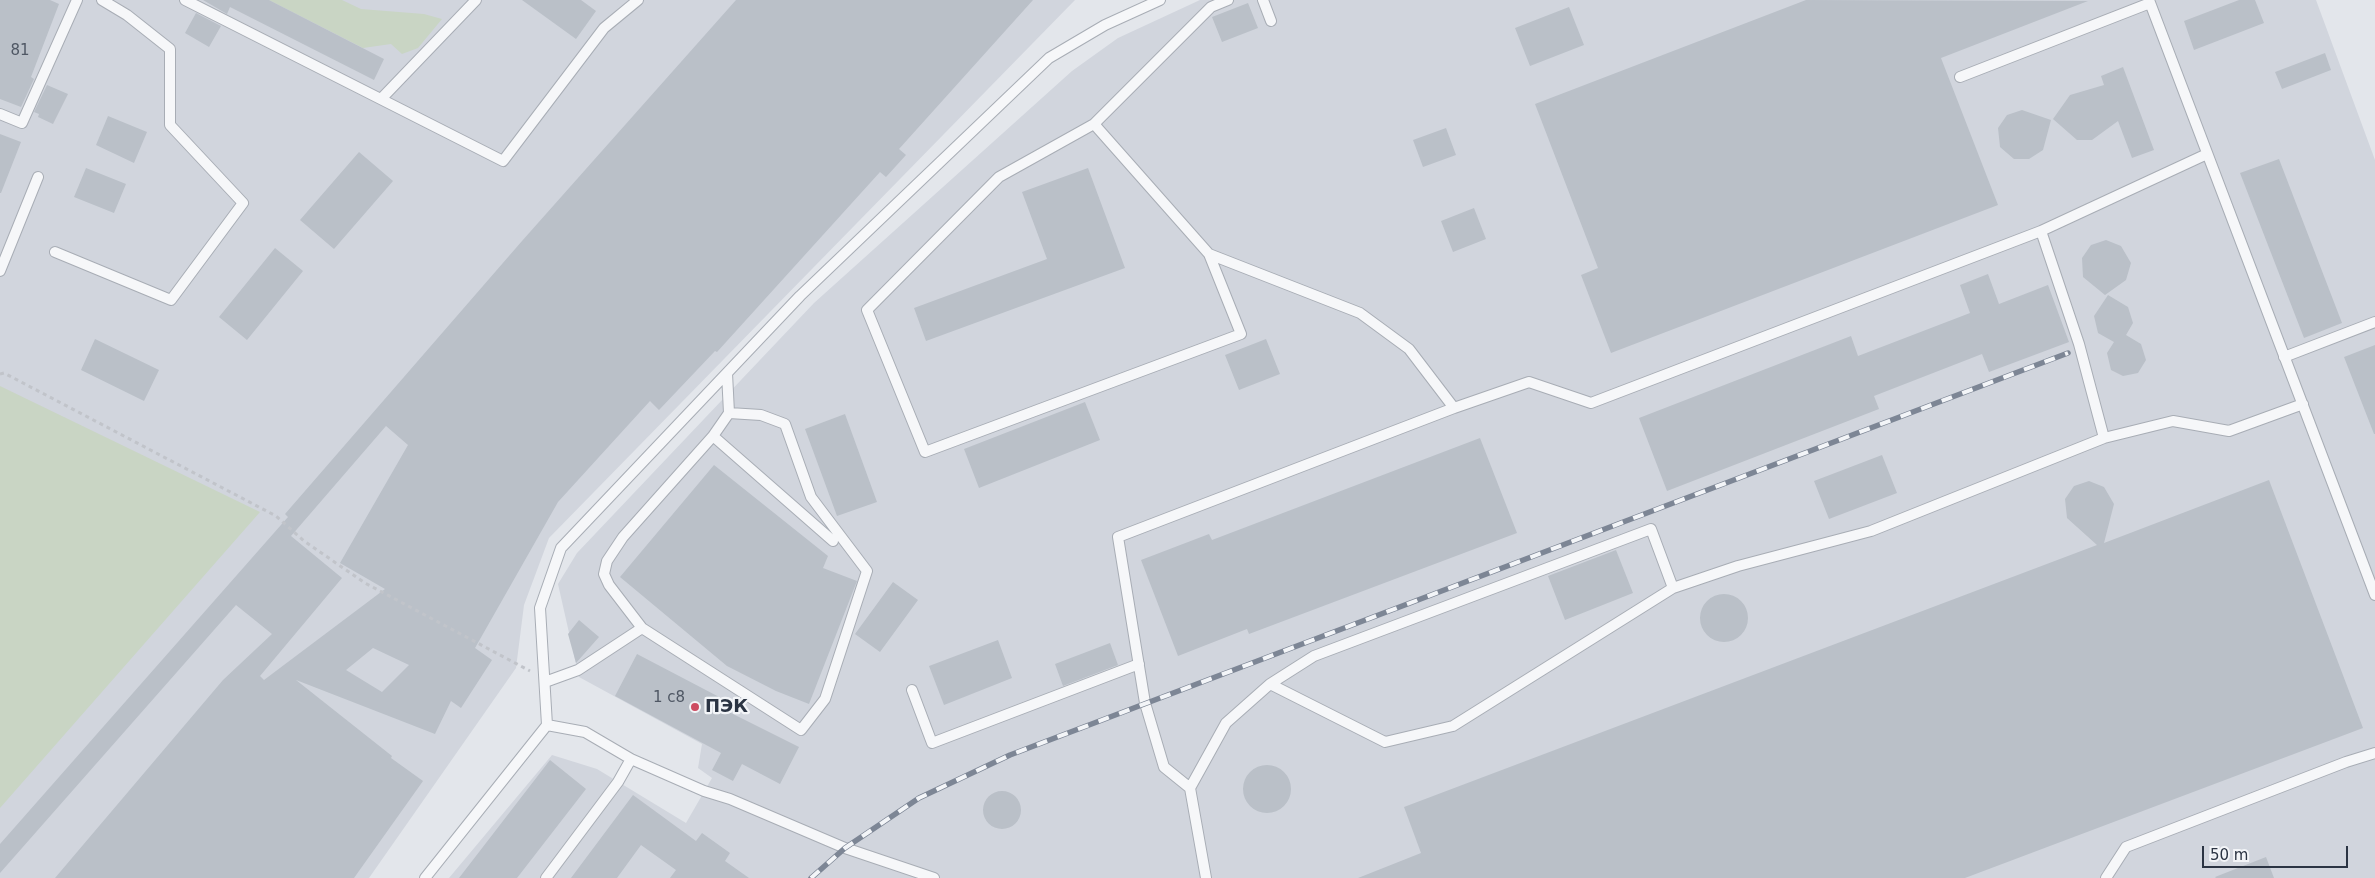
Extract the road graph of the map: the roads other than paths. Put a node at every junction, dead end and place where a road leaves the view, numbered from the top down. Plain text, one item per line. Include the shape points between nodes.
1 (77, 0) edge
2 (102, 0) edge
3 (185, 0) edge
4 (476, 0) edge
5 (638, 0) edge
6 (1160, 0) edge
7 (1228, 0) edge
8 (1263, 0) edge
9 (2150, 2) edge
10 (1271, 21) dead end
11 (1960, 77) dead end
12 (381, 99) junction
13 (0, 114) edge
14 (1094, 124) junction
15 (2207, 154) junction
16 (38, 177) dead end
17 (2041, 230) junction
18 (56, 252) dead end
19 (1209, 254) junction
20 (0, 271) edge
21 (2375, 322) edge
22 (2284, 357) junction
23 (727, 373) junction
24 (2302, 404) junction
25 (1454, 408) junction
26 (729, 413) junction
27 (713, 436) junction
28 (2104, 438) junction
29 (832, 541) dead end
30 (1673, 588) junction
31 (2375, 596) edge
32 (642, 628) junction
33 (1139, 664) junction
34 (1270, 684) junction
35 (545, 685) junction
36 (912, 690) dead end
37 (547, 725) junction
38 (2375, 753) edge
39 (630, 759) junction
40 (1190, 788) junction
41 (425, 878) edge
42 (546, 878) edge
43 (934, 878) edge
44 (1206, 878) edge
45 (2106, 878) edge

1 - 13 lane via 22,123
2 - 18 lane via 170,49 170,125 244,203 171,300
3 - 12 lane
4 - 12 lane
5 - 12 lane via 604,28 504,161
6 - 23 lane via 1105,25 1049,58 800,296
7 - 14 lane via 1211,7
8 - 10 lane
9 - 11 lane
9 - 15 lane
14 - 19 lane
14 - 19 lane via 999,177 867,310 924,452 1241,334
15 - 17 lane
15 - 22 lane
16 - 20 lane
17 - 25 lane via 1591,403 1530,382
17 - 28 lane
19 - 25 lane via 1360,313 1409,349
21 - 22 lane
22 - 24 lane
23 - 26 lane
23 - 35 lane via 561,548 540,608
24 - 28 lane via 2228,430 2173,421
24 - 31 lane
25 - 33 lane via 1118,537
26 - 27 lane
26 - 32 lane via 760,415 785,424 811,497 867,571 825,698 801,730
27 - 29 lane
27 - 32 lane via 623,537 607,561 604,574 609,585
28 - 30 lane via 1871,531 1738,566
30 - 34 lane via 1453,726 1385,742
30 - 34 lane via 1651,529 1314,656
32 - 35 lane via 578,670
33 - 36 lane via 932,743
33 - 40 lane via 1145,703 1164,767
34 - 40 lane via 1226,723
35 - 37 lane
37 - 39 lane via 585,732
37 - 41 lane
38 - 45 lane via 2126,847
39 - 42 lane via 618,782
39 - 43 lane via 845,848
40 - 44 lane

